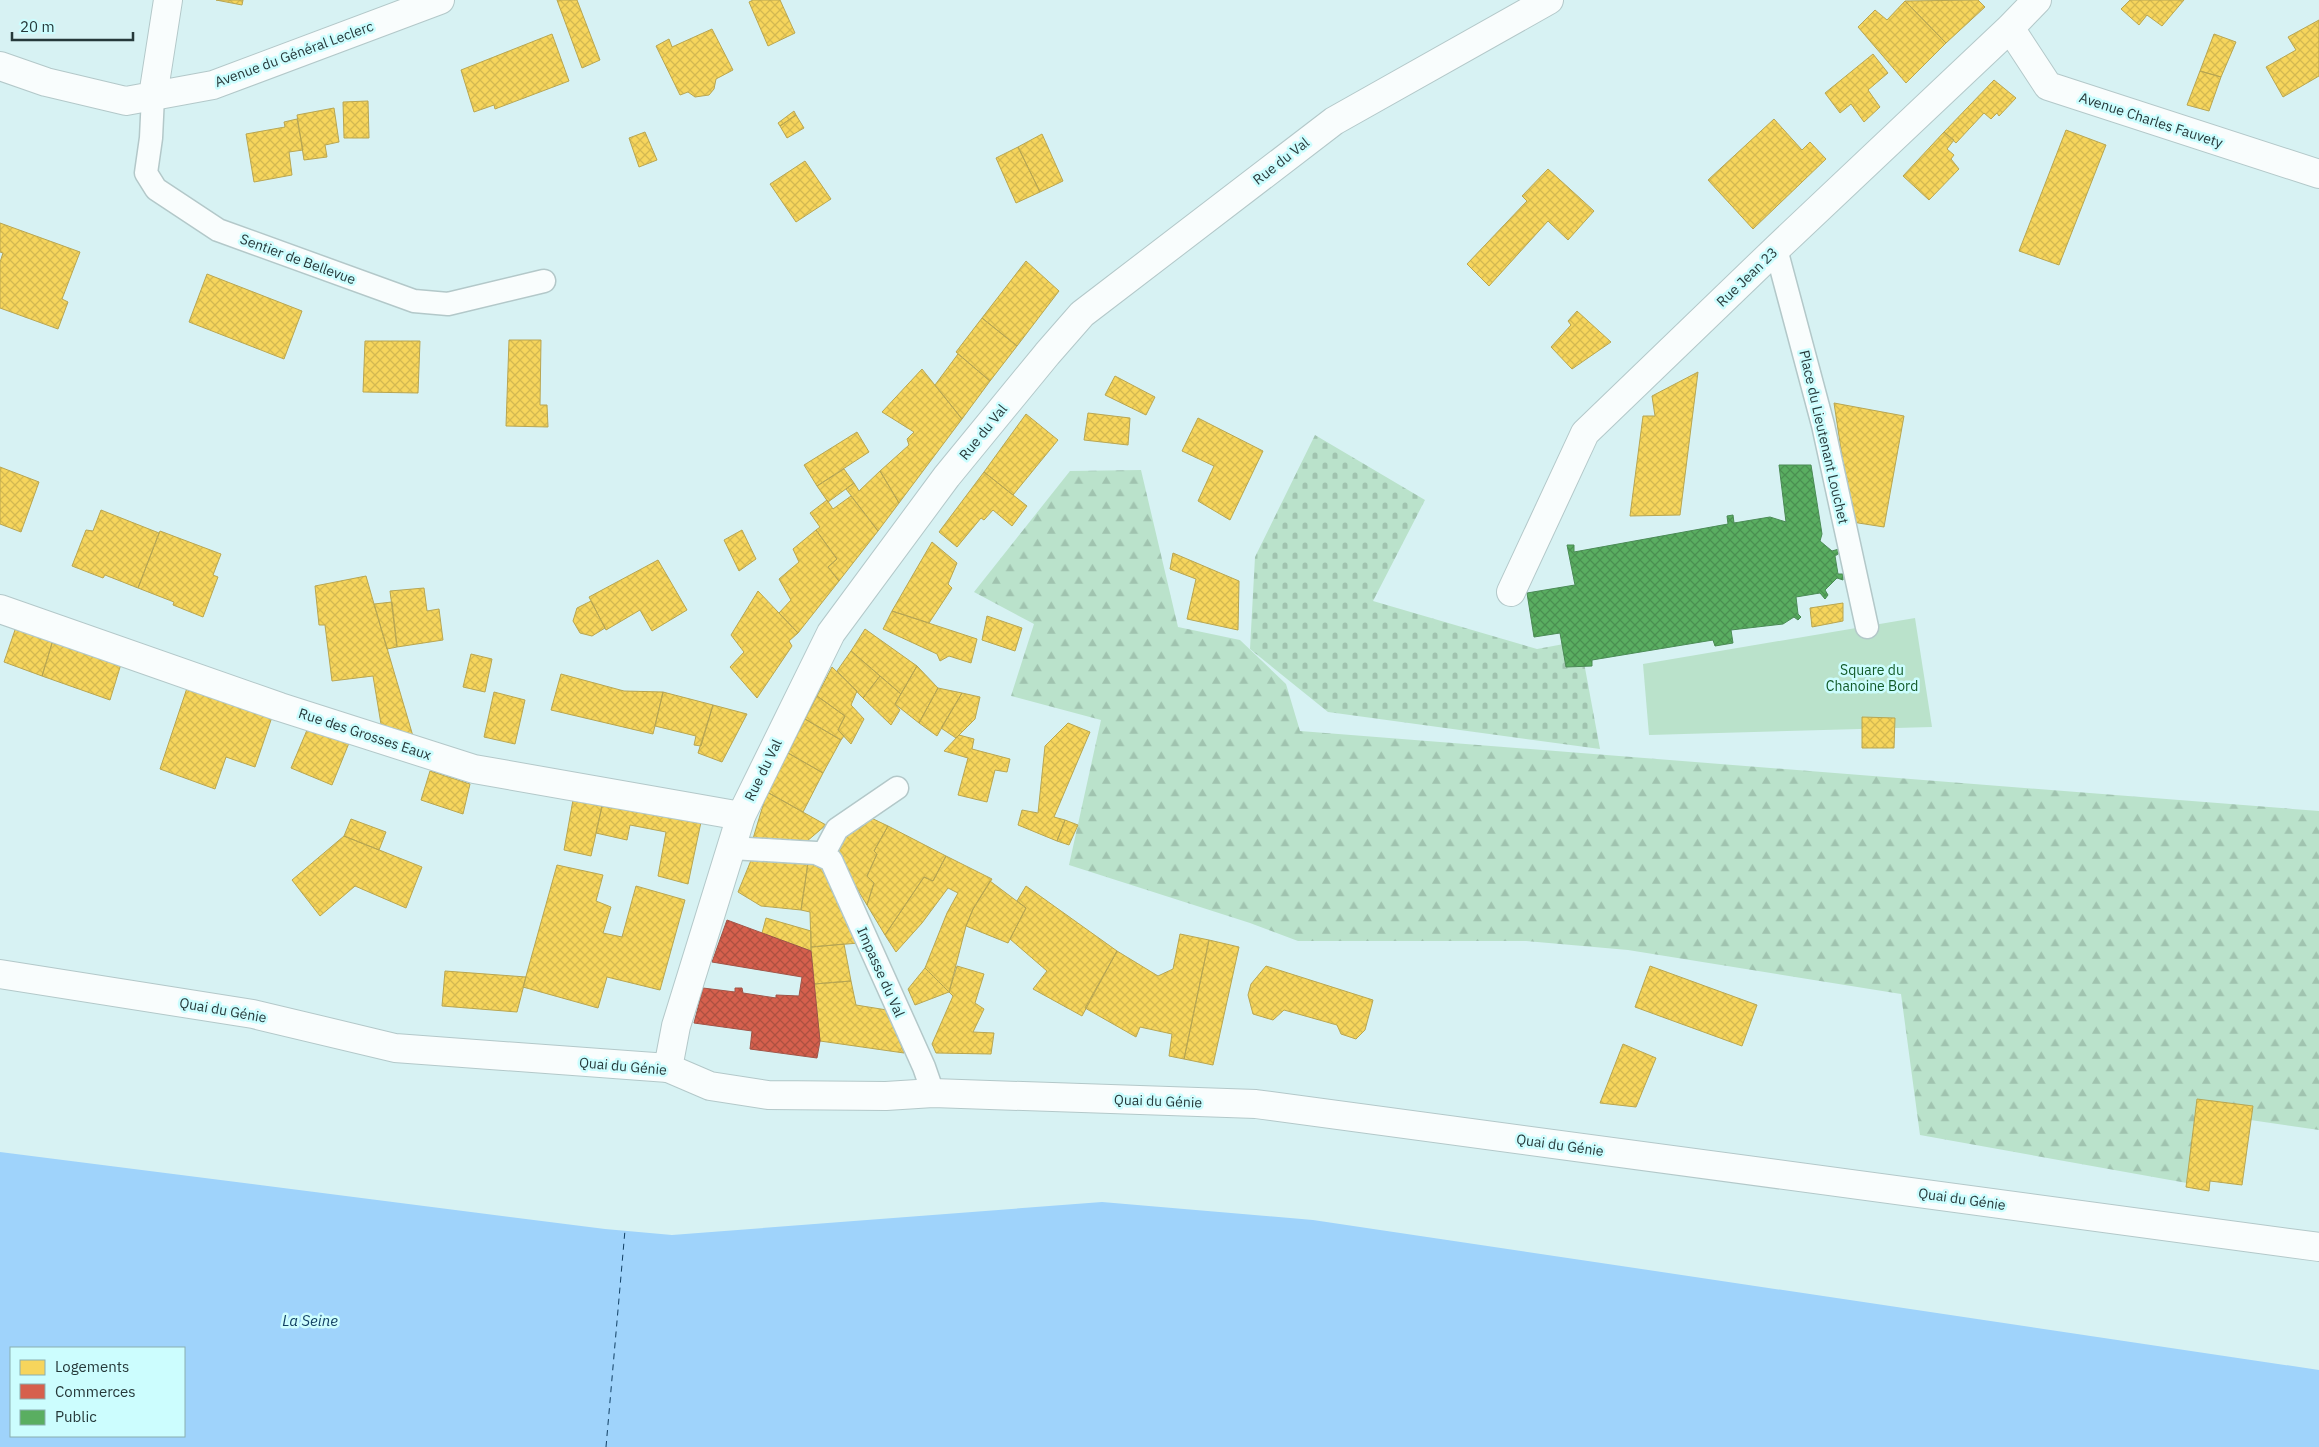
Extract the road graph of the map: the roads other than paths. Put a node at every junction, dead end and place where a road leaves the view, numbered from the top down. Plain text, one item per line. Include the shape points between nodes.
1 (168, 0) edge
2 (440, 0) edge
3 (1549, 0) edge
4 (2037, 0) edge
5 (2010, 28) junction
6 (0, 66) edge
7 (153, 96) junction
8 (2319, 175) edge
9 (1776, 248) junction
10 (544, 281) dead end
11 (1511, 592) dead end
12 (0, 608) edge
13 (1867, 627) dead end
14 (898, 788) dead end
15 (741, 816) junction
16 (732, 848) junction
17 (823, 854) junction
18 (0, 974) edge
19 (668, 1068) junction
20 (933, 1093) junction
21 (2319, 1247) edge

1 - 7 street
2 - 7 street, Avenue du Général Leclerc via 213,85
3 - 15 street, Rue du Val via 1334,121 1082,314 947,476 830,634
4 - 5 street, Rue Jean 23
5 - 8 street, Avenue Charles Fauvety via 2048,86
5 - 9 street, Rue Jean 23
6 - 7 street, Avenue du Général Leclerc via 46,82 126,101
7 - 10 lane, Sentier de Bellevue via 146,172 156,190 218,230 414,301 448,304
9 - 11 street, Rue Jean 23 via 1585,434
9 - 13 lane, Place du Lieutenant Louchet via 1823,424
12 - 15 street, Rue des Grosses Eaux via 280,707 474,769
14 - 17 lane via 838,829
15 - 16 street, Rue du Val
16 - 17 lane
16 - 19 street, Rue du Val via 676,1026
17 - 20 lane, Impasse du Val via 831,860
18 - 19 street, Quai du Génie via 253,1014 395,1048
19 - 20 street, Quai du Génie via 710,1086 768,1095
20 - 21 street, Quai du Génie via 1256,1104

